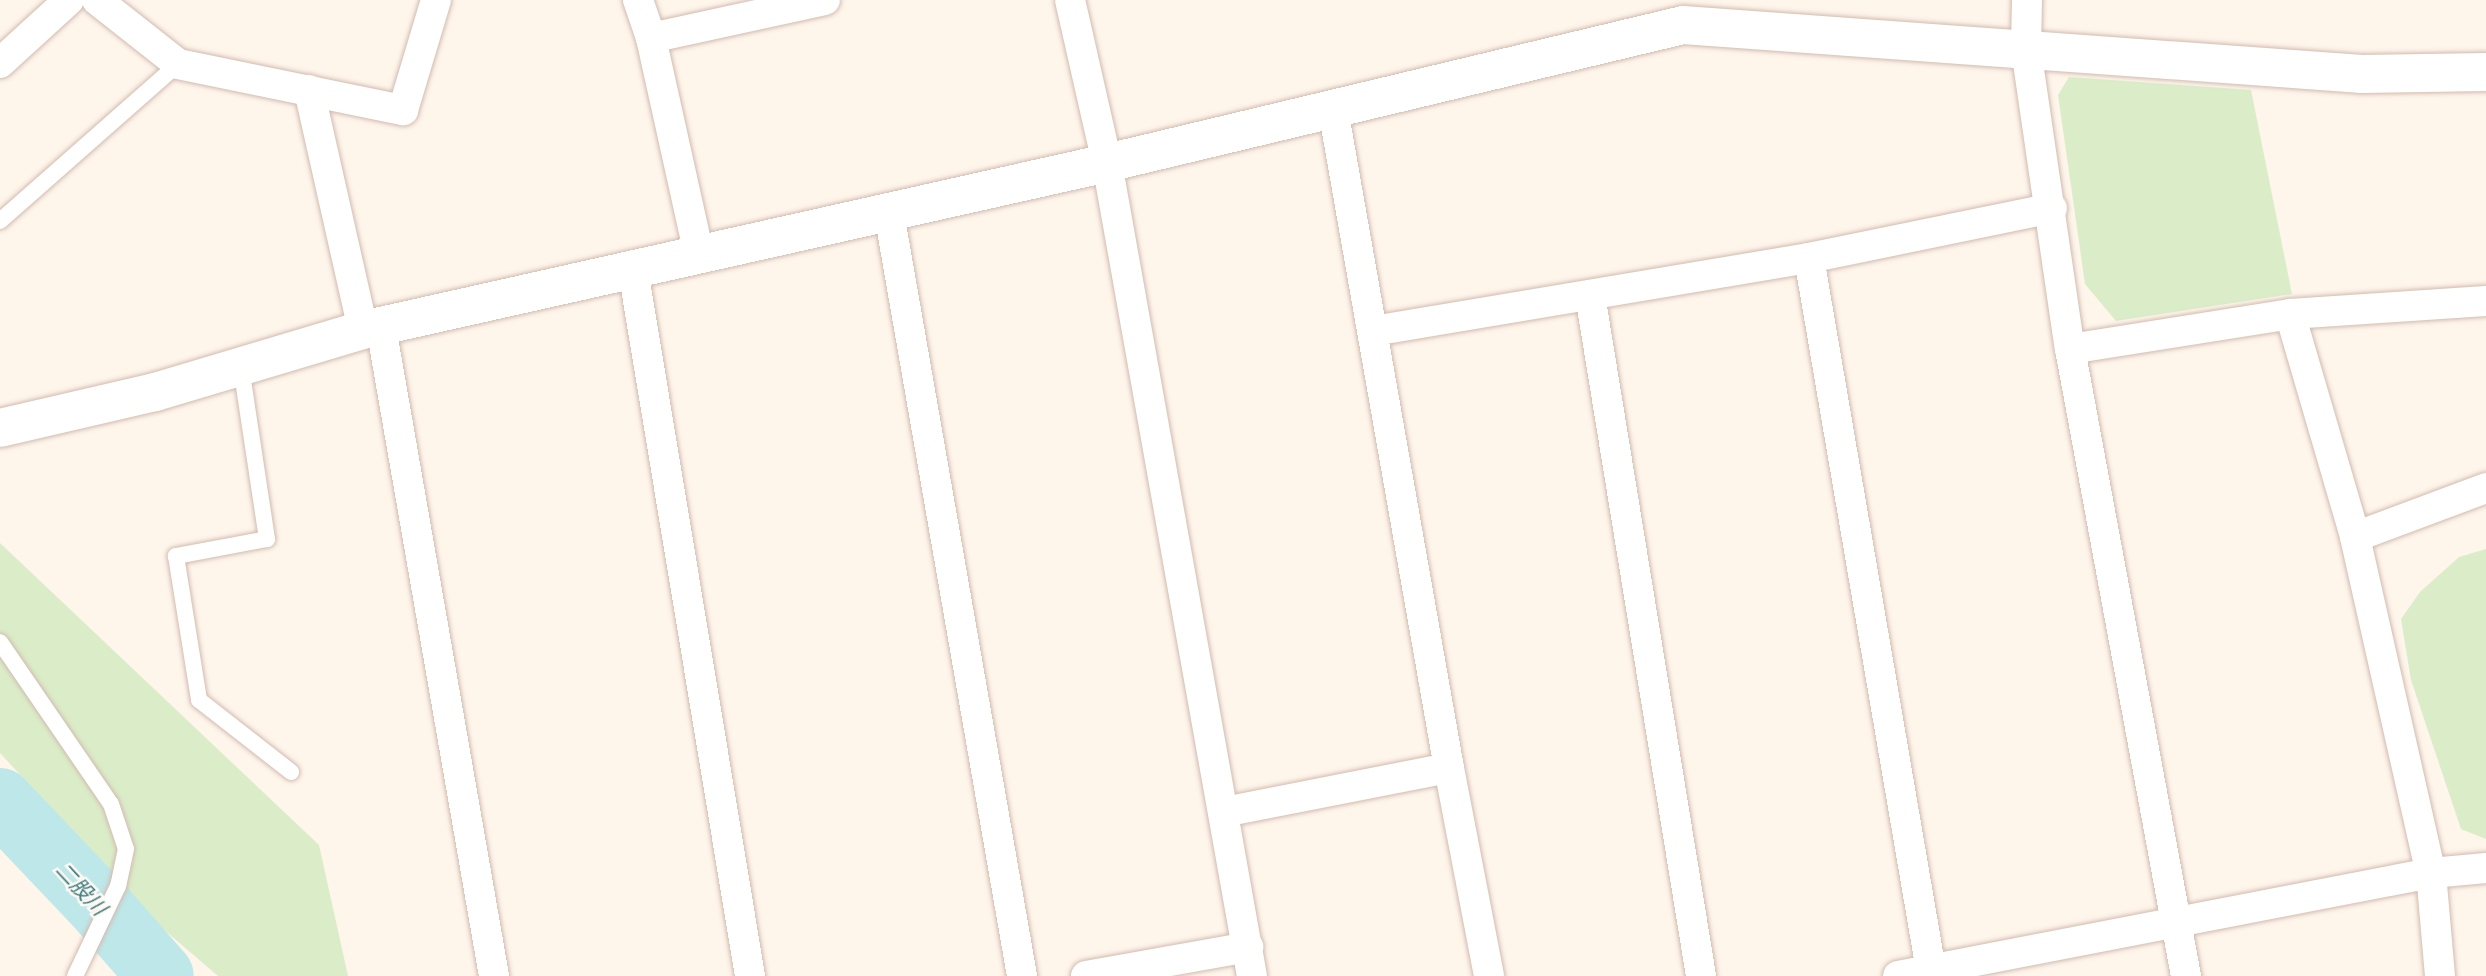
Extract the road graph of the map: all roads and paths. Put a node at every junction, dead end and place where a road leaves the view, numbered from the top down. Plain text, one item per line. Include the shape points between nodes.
1 (69, 0) edge
2 (97, 0) edge
3 (436, 0) edge
4 (638, 0) edge
5 (825, 0) edge
6 (1070, 0) edge
7 (2028, 0) edge
8 (651, 38) junction
9 (2026, 49) junction
10 (0, 63) edge
11 (178, 64) junction
12 (2486, 72) edge
13 (309, 90) junction
14 (1333, 109) junction
15 (1107, 163) junction
16 (2052, 208) junction
17 (889, 213) junction
18 (0, 221) edge
19 (699, 255) junction
20 (1809, 258) junction
21 (633, 270) junction
22 (1590, 295) junction
23 (2486, 301) edge
24 (2290, 314) junction
25 (372, 329) junction
26 (1373, 331) junction
27 (2070, 349) junction
28 (241, 367) junction
29 (0, 428) edge
30 (2486, 488) edge
31 (2355, 537) junction
32 (0, 642) edge
33 (1449, 768) junction
34 (291, 772) dead end
35 (1224, 812) junction
36 (2486, 868) edge
37 (2431, 873) junction
38 (2177, 925) junction
39 (1250, 962) edge
40 (1931, 973) edge
41 (75, 976) edge
42 (494, 976) edge
43 (750, 976) edge
44 (1022, 976) edge
45 (1086, 976) edge
46 (1489, 976) edge
47 (1702, 976) edge
48 (1898, 976) edge
49 (2186, 976) edge
50 (2440, 976) edge

1 - 10 street
2 - 11 street
3 - 13 street via 403,110
4 - 8 street
5 - 8 street
6 - 15 street
7 - 9 street
8 - 19 street
9 - 12 street via 2362,74
9 - 14 street via 1683,25
9 - 16 street
11 - 13 street
11 - 18 lane
13 - 25 street
14 - 15 street
14 - 26 street
15 - 17 street
15 - 35 street
16 - 20 street
16 - 27 street
17 - 19 street
17 - 44 street
19 - 21 street
20 - 22 street
20 - 40 street
21 - 25 street
21 - 43 street
22 - 26 street
22 - 47 street
23 - 24 street
24 - 27 street
24 - 31 street
25 - 28 street
25 - 42 street
26 - 33 street
27 - 38 street
28 - 29 street
28 - 34 lane via 267,539 176,556 199,700
30 - 31 street
31 - 37 street
32 - 41 lane via 111,804 126,849 118,886
33 - 35 street
33 - 46 street
35 - 39 street
36 - 37 street
37 - 38 street
37 - 50 street
38 - 40 street
38 - 49 street
39 - 45 street
40 - 48 street

